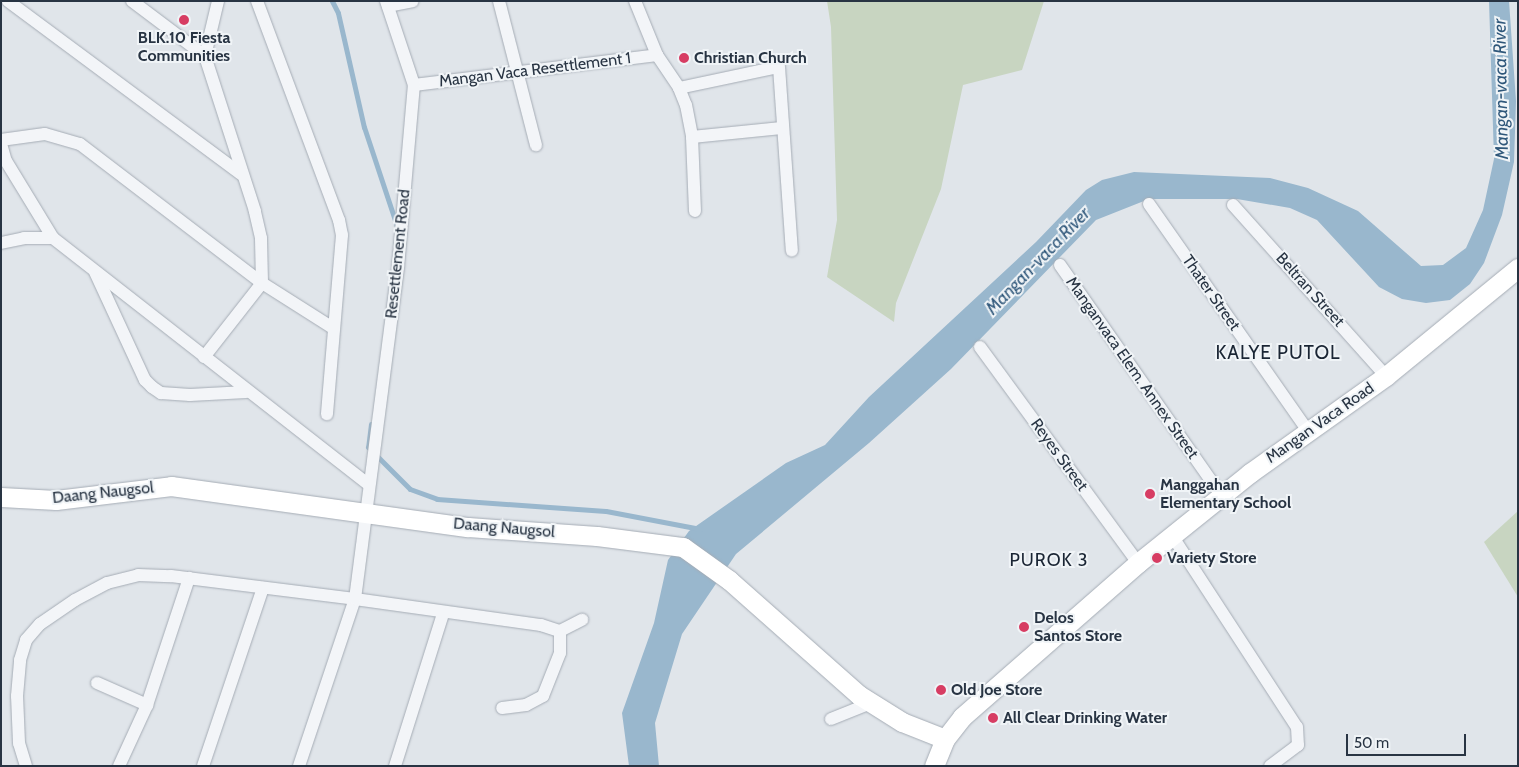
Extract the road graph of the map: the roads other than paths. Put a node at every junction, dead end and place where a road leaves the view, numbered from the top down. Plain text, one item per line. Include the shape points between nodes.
1 (8, 1) edge
2 (132, 1) edge
3 (218, 1) edge
4 (257, 1) edge
5 (413, 1) edge
6 (499, 1) edge
7 (635, 1) edge
8 (387, 4) edge
9 (657, 55) junction
10 (205, 56) junction
11 (519, 70) junction
12 (414, 85) junction
13 (679, 88) junction
14 (782, 128) junction
15 (692, 137) junction
16 (1, 140) edge
17 (1, 144) edge
18 (536, 146) dead end
19 (4, 159) edge
20 (241, 174) junction
21 (1149, 204) dead end
22 (1233, 205) dead end
23 (695, 211) dead end
24 (53, 238) junction
25 (1, 243) edge
26 (792, 252) dead end
27 (1060, 265) dead end
28 (93, 268) junction
29 (1518, 268) edge
30 (262, 283) junction
31 (332, 328) junction
32 (980, 347) dead end
33 (204, 357) junction
34 (1386, 376) junction
35 (246, 392) junction
36 (327, 414) dead end
37 (1307, 430) junction
38 (369, 485) junction
39 (1221, 495) junction
40 (1, 497) edge
41 (366, 511) junction
42 (1171, 534) junction
43 (1138, 563) junction
44 (189, 578) junction
45 (263, 588) junction
46 (354, 599) junction
47 (443, 614) junction
48 (582, 620) dead end
49 (560, 631) junction
50 (97, 683) dead end
51 (871, 703) junction
52 (147, 705) junction
53 (502, 708) dead end
54 (831, 719) dead end
55 (945, 739) junction
56 (26, 766) edge
57 (119, 766) edge
58 (202, 766) edge
59 (299, 766) edge
60 (395, 766) edge
61 (934, 766) edge
62 (1270, 766) edge

1 - 20 street
2 - 10 street
3 - 10 street
4 - 31 street via 339,220 342,235
5 - 8 street
6 - 11 street
7 - 9 street
8 - 12 street, Resettlement Road
9 - 11 street, Mangan Vaca Resettlement 1
9 - 13 street
10 - 20 street
11 - 12 street, Mangan Vaca Resettlement 1
11 - 18 street
12 - 38 street, Resettlement Road via 398,267
13 - 14 street via 778,67
13 - 15 street via 686,104
14 - 15 street
14 - 26 street
15 - 23 street
16 - 30 street via 45,134 80,144
17 - 19 street
19 - 24 street
20 - 30 street via 261,238
21 - 37 street, Thater Street
22 - 34 street, Beltran Street
24 - 25 street via 24,238
24 - 28 street
27 - 39 street, Manganvaca Elem. Annex Street
28 - 33 street
28 - 35 street via 145,380 152,387 161,393 190,395
29 - 34 main road, Mangan Vaca Road
30 - 31 street
30 - 33 street
31 - 36 street
32 - 43 street, Reyes Street
33 - 35 street
34 - 37 main road, Mangan Vaca Road
35 - 38 street via 324,447
37 - 39 main road, Mangan Vaca Road
38 - 41 street, Resettlement Road
39 - 42 main road, Mangan Vaca Road
40 - 41 main road, Daang Naugsol via 56,500 171,486
41 - 46 street, Resettlement Road
41 - 51 main road, Daang Naugsol via 468,527 597,536 683,547 729,580
42 - 43 main road, Mangan Vaca Road
42 - 62 street via 1297,726 1298,745
43 - 55 main road, Mangan Vaca Road via 962,717
44 - 45 street
44 - 52 street
44 - 56 street via 138,575 107,583 40,624 26,640 20,660 17,696 19,743
45 - 46 street
45 - 58 street
46 - 47 street
46 - 59 street, Resettlement Road
47 - 49 street via 541,625
47 - 60 street
48 - 49 street
49 - 53 street via 560,653 543,696 526,705
50 - 52 street
51 - 54 street
51 - 55 main road, Daang Naugsol via 902,722
52 - 57 street
55 - 61 main road, Mangan Vaca Road

